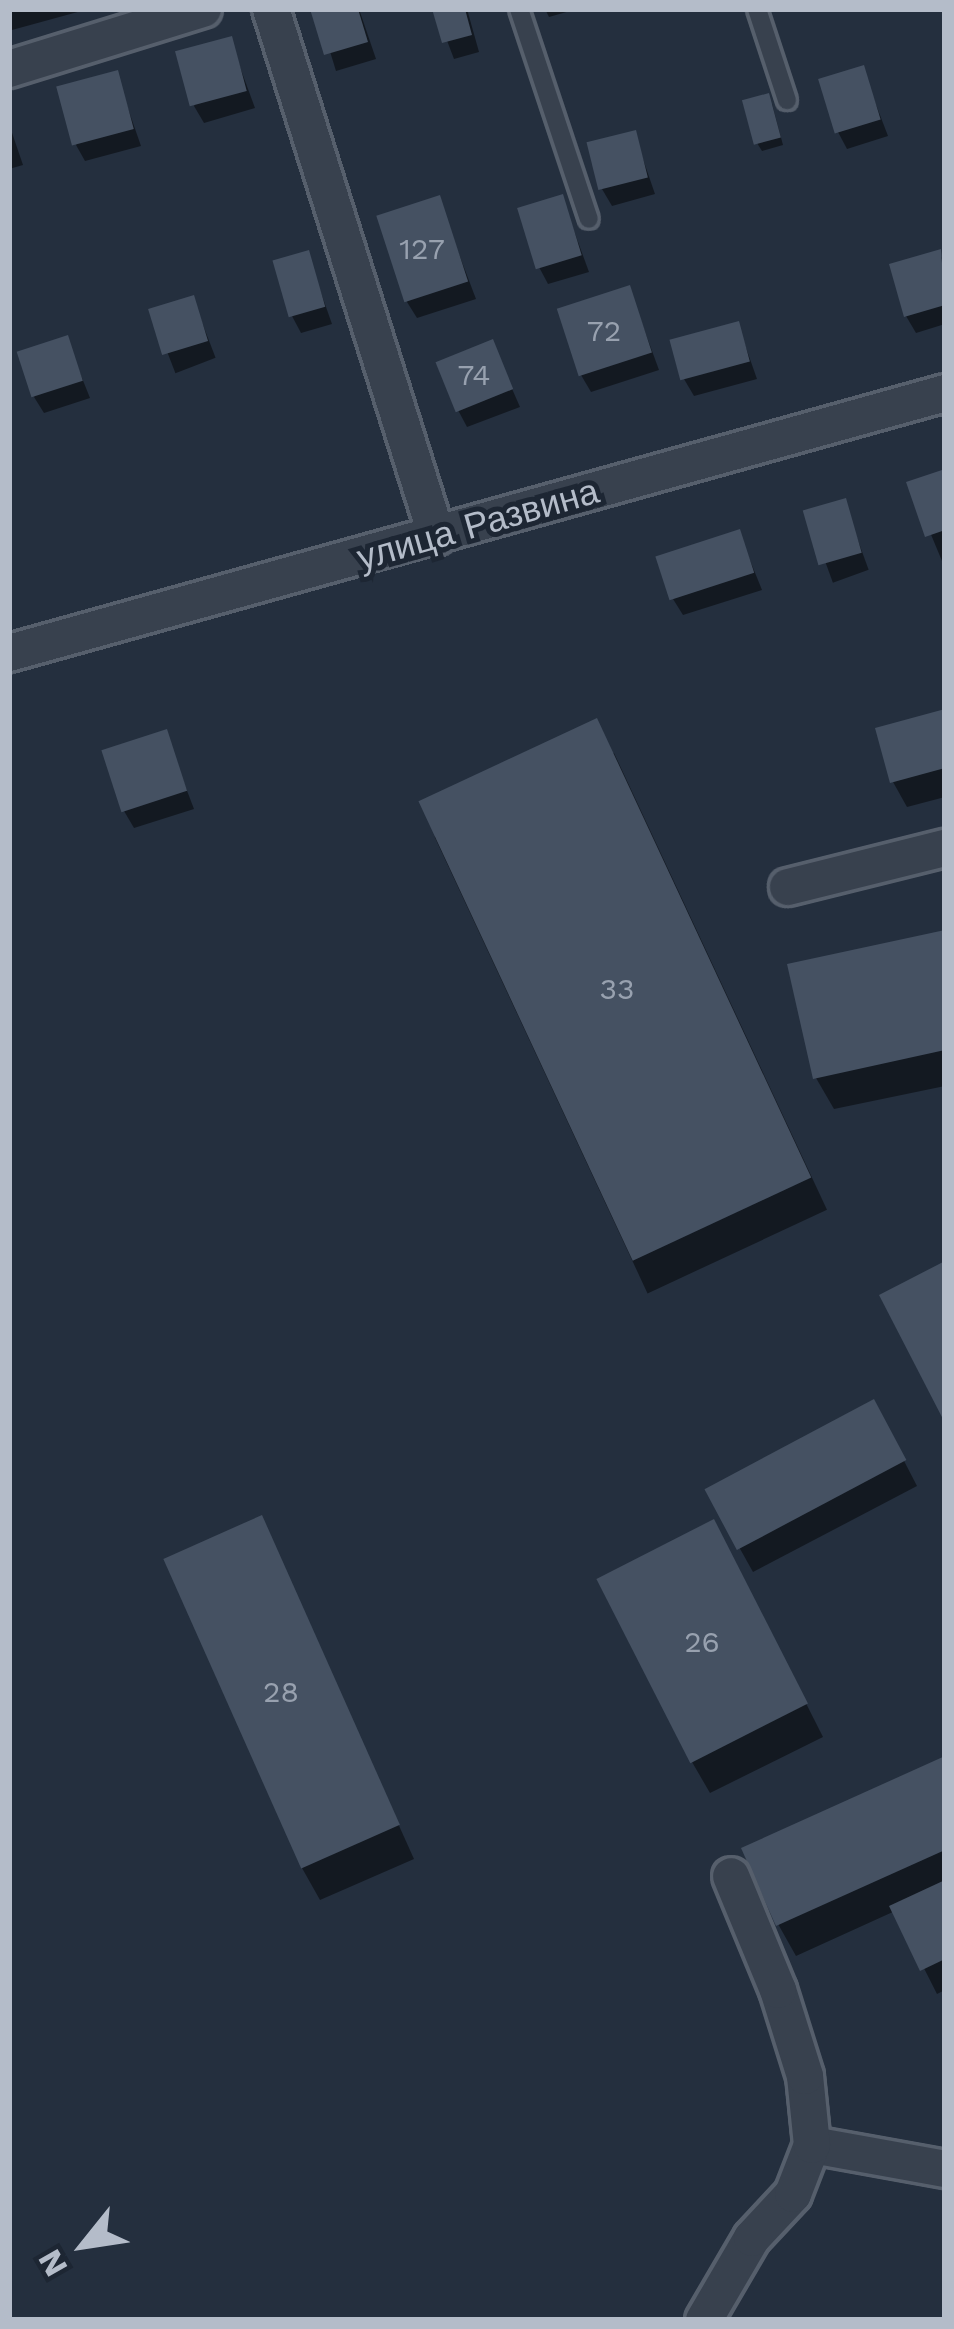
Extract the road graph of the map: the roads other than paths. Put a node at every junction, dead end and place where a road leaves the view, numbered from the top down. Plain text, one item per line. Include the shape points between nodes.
1 (203, 9) edge
2 (271, 9) edge
3 (519, 9) edge
4 (757, 9) edge
5 (9, 69) edge
6 (787, 100) dead end
7 (589, 219) dead end
8 (945, 393) edge
9 (437, 537) junction
10 (9, 653) edge
11 (945, 848) edge
12 (788, 887) dead end
13 (731, 1876) dead end
14 (812, 2145) junction
15 (945, 2169) edge
16 (704, 2320) edge

1 - 5 street
2 - 9 street
3 - 7 lane
4 - 6 lane
8 - 9 street, улица Развина
9 - 10 street, улица Развина
11 - 12 street
13 - 14 street via 805,2076
14 - 15 street
14 - 16 street via 793,2194 752,2237

